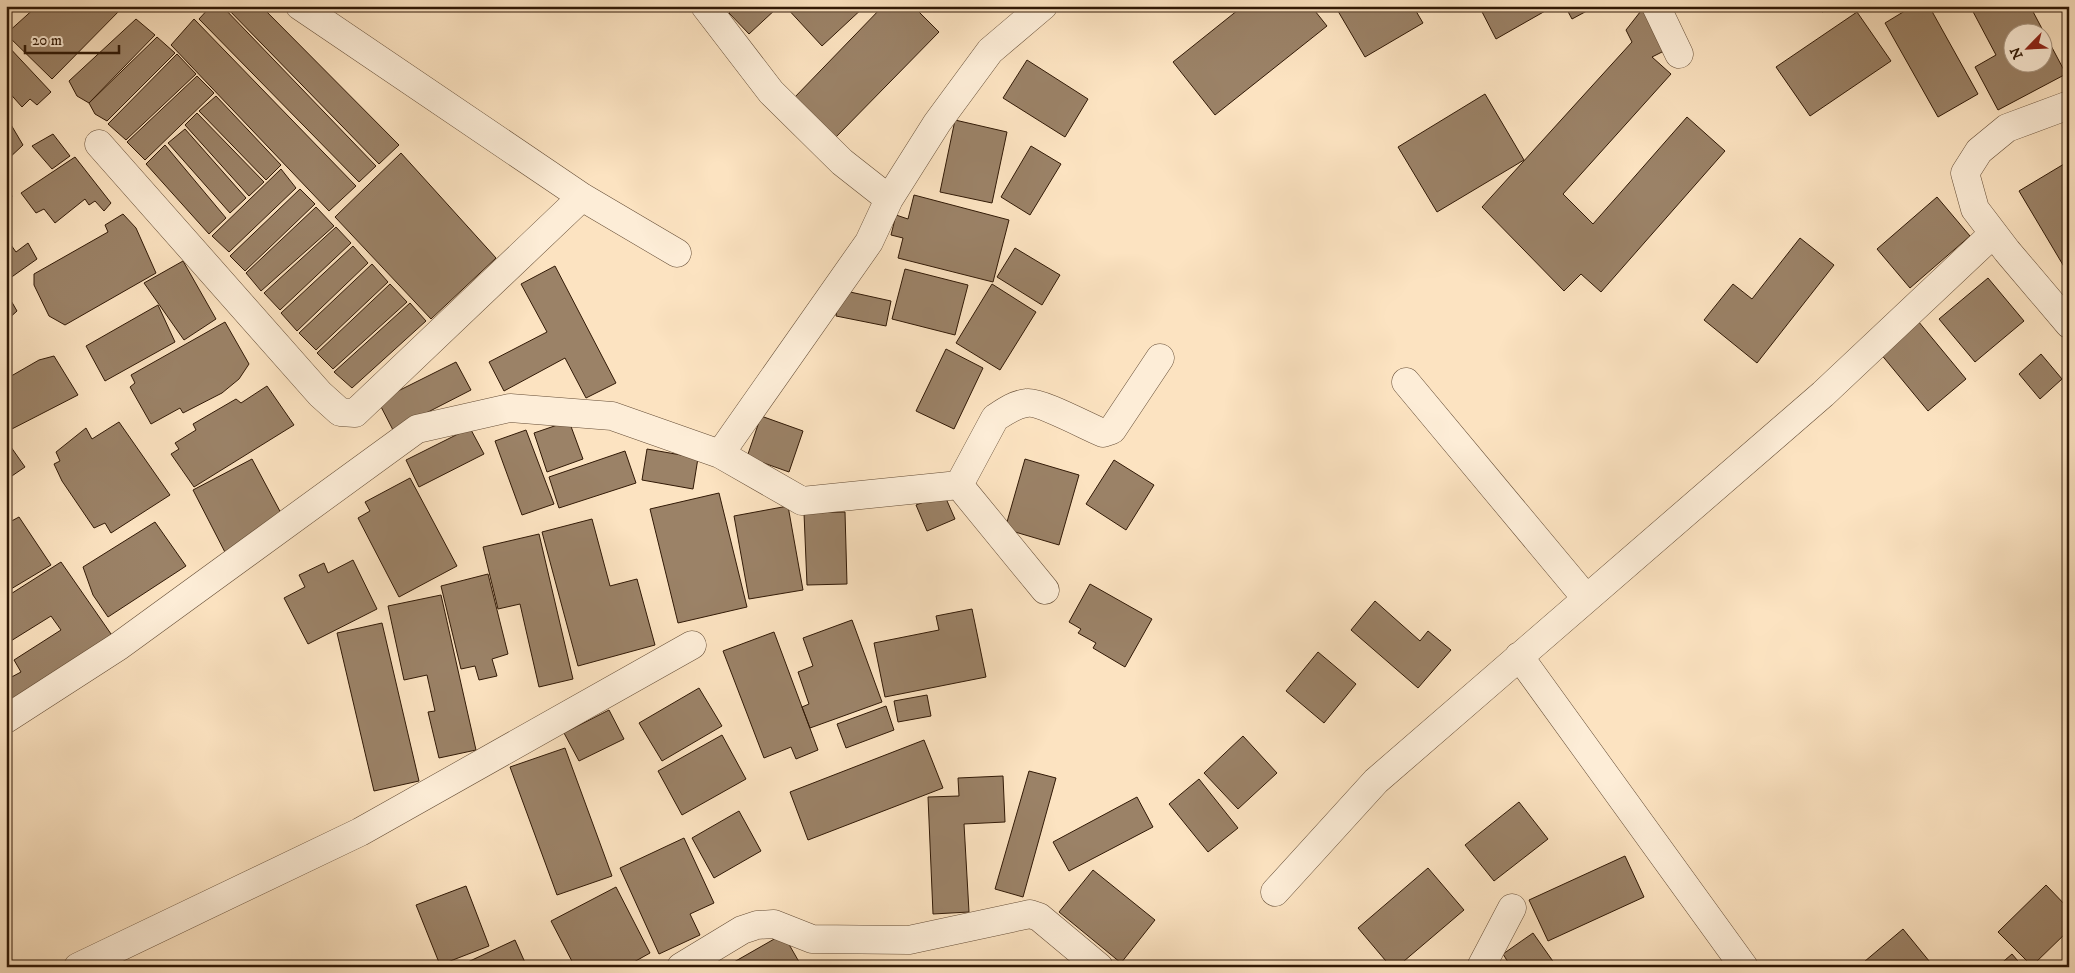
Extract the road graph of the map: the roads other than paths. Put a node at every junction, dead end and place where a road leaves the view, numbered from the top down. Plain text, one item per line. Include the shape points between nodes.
1 (300, 6) edge
2 (705, 6) edge
3 (1043, 6) edge
4 (1656, 6) edge
5 (1679, 54) dead end
6 (2069, 105) edge
7 (99, 144) dead end
8 (582, 197) junction
9 (889, 199) junction
10 (1992, 234) junction
11 (678, 253) dead end
12 (2069, 324) edge
13 (1160, 358) dead end
14 (1406, 382) dead end
15 (720, 454) junction
16 (959, 486) junction
17 (1045, 590) dead end
18 (1586, 598) junction
19 (692, 645) dead end
20 (1519, 656) junction
21 (6, 719) edge
22 (1275, 892) dead end
23 (1512, 908) dead end
24 (78, 967) edge
25 (682, 967) edge
26 (1100, 967) edge
27 (1481, 967) edge
28 (1744, 967) edge

1 - 8 street
2 - 9 street via 771,92 842,162
3 - 9 street via 990,52 937,123
4 - 5 street
6 - 10 street via 2007,128 1979,151 1965,172 1975,209
7 - 8 street via 320,394 340,412 355,413
8 - 11 street
9 - 15 street via 869,242
10 - 12 street
10 - 18 street via 1823,394
13 - 16 street via 1112,430 1103,433 1034,403 1004,412 995,418
14 - 18 street
15 - 16 street via 802,502
15 - 21 street via 612,416 510,408 417,429 119,646
16 - 17 street
18 - 20 street
19 - 24 street via 360,832
20 - 22 street via 1376,781
20 - 28 street
23 - 27 street
25 - 26 street via 742,930 756,925 774,924 812,939 909,940 1030,914 1039,917

